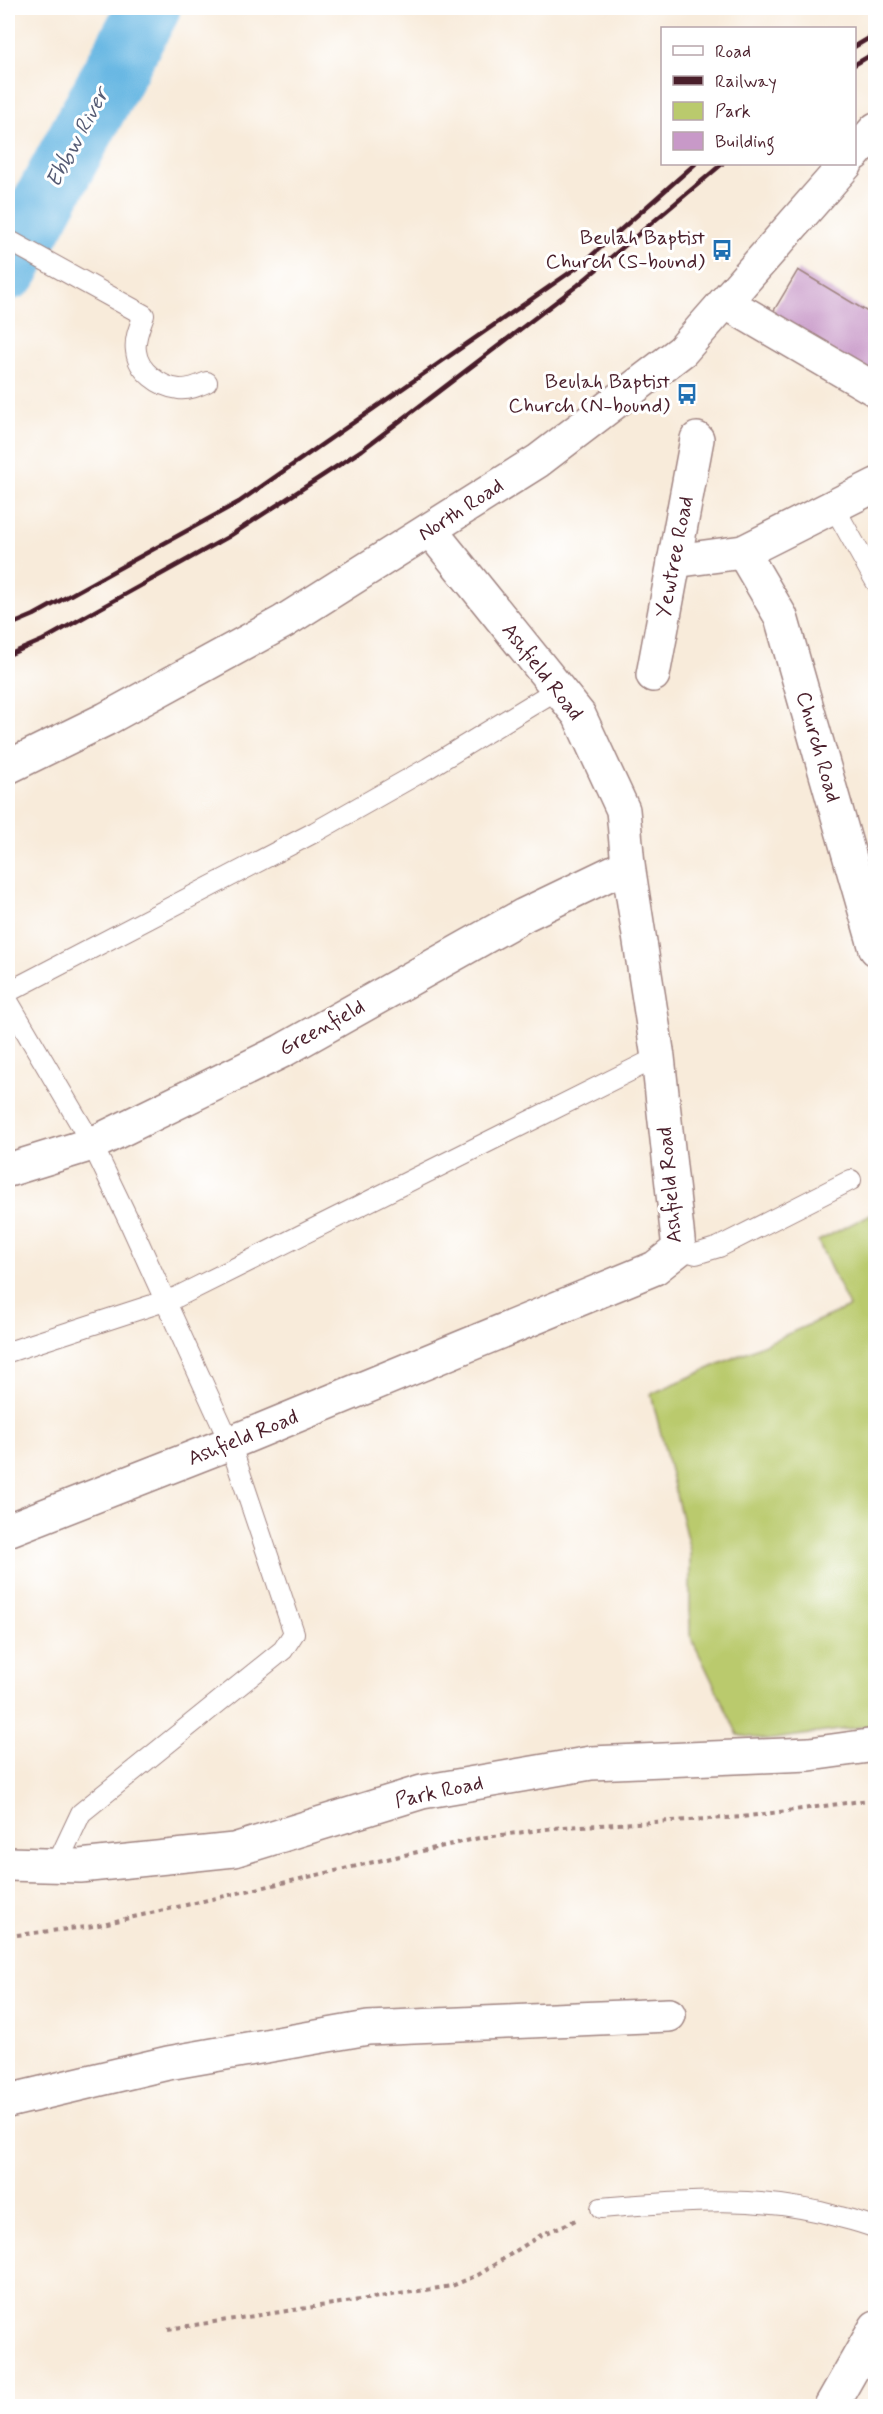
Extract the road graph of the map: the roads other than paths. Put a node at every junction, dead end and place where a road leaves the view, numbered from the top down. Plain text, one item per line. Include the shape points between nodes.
1 (876, 129) edge
2 (856, 153) edge
3 (845, 165) edge
4 (8, 240) edge
5 (725, 302) junction
6 (207, 382) dead end
7 (876, 390) edge
8 (697, 439) dead end
9 (876, 485) edge
10 (834, 507) junction
11 (430, 531) junction
12 (743, 552) junction
13 (674, 561) junction
14 (876, 582) edge
15 (653, 675) dead end
16 (558, 689) junction
17 (8, 767) edge
18 (628, 864) junction
19 (876, 949) edge
20 (8, 992) edge
21 (8, 1001) edge
22 (658, 1057) junction
23 (92, 1144) junction
24 (8, 1170) edge
25 (851, 1180) dead end
26 (679, 1249) junction
27 (165, 1301) junction
28 (8, 1352) edge
29 (230, 1443) junction
30 (8, 1530) edge
31 (876, 1745) edge
32 (8, 1864) edge
33 (56, 1866) junction
34 (669, 2015) dead end
35 (8, 2100) edge
36 (601, 2208) road end
37 (876, 2228) edge
38 (876, 2327) edge
39 (831, 2406) edge

1 - 2 street
3 - 5 street, North Road
4 - 6 lane via 144,315 136,337 136,353 152,378 179,389
5 - 7 street
5 - 11 street, North Road via 682,351 538,461
8 - 13 street, Yewtree Road
9 - 10 street
10 - 12 street
10 - 14 lane
11 - 16 street, Ashfield Road
11 - 17 street, North Road via 283,622 106,719
12 - 13 street
12 - 19 street, Church Road via 781,617
13 - 15 street, Yewtree Road
16 - 18 street, Ashfield Road via 579,715 623,810
16 - 20 lane via 315,832
18 - 22 street, Ashfield Road
18 - 23 street, Greenfield via 524,915 282,1051
21 - 23 lane
22 - 26 street, Ashfield Road
22 - 27 lane
23 - 24 street, Greenfield
23 - 27 lane
25 - 26 lane via 719,1247 696,1254
26 - 29 street, Ashfield Road via 655,1268
27 - 28 lane
27 - 29 lane
29 - 30 street, Ashfield Road
29 - 33 lane via 294,1633 283,1650 81,1813
31 - 33 street, Park Road via 810,1754 591,1763 422,1792 234,1850
32 - 33 street, Park Road
34 - 35 street via 368,2028 168,2062
36 - 37 lane via 679,2202 766,2202 815,2210
38 - 39 street

